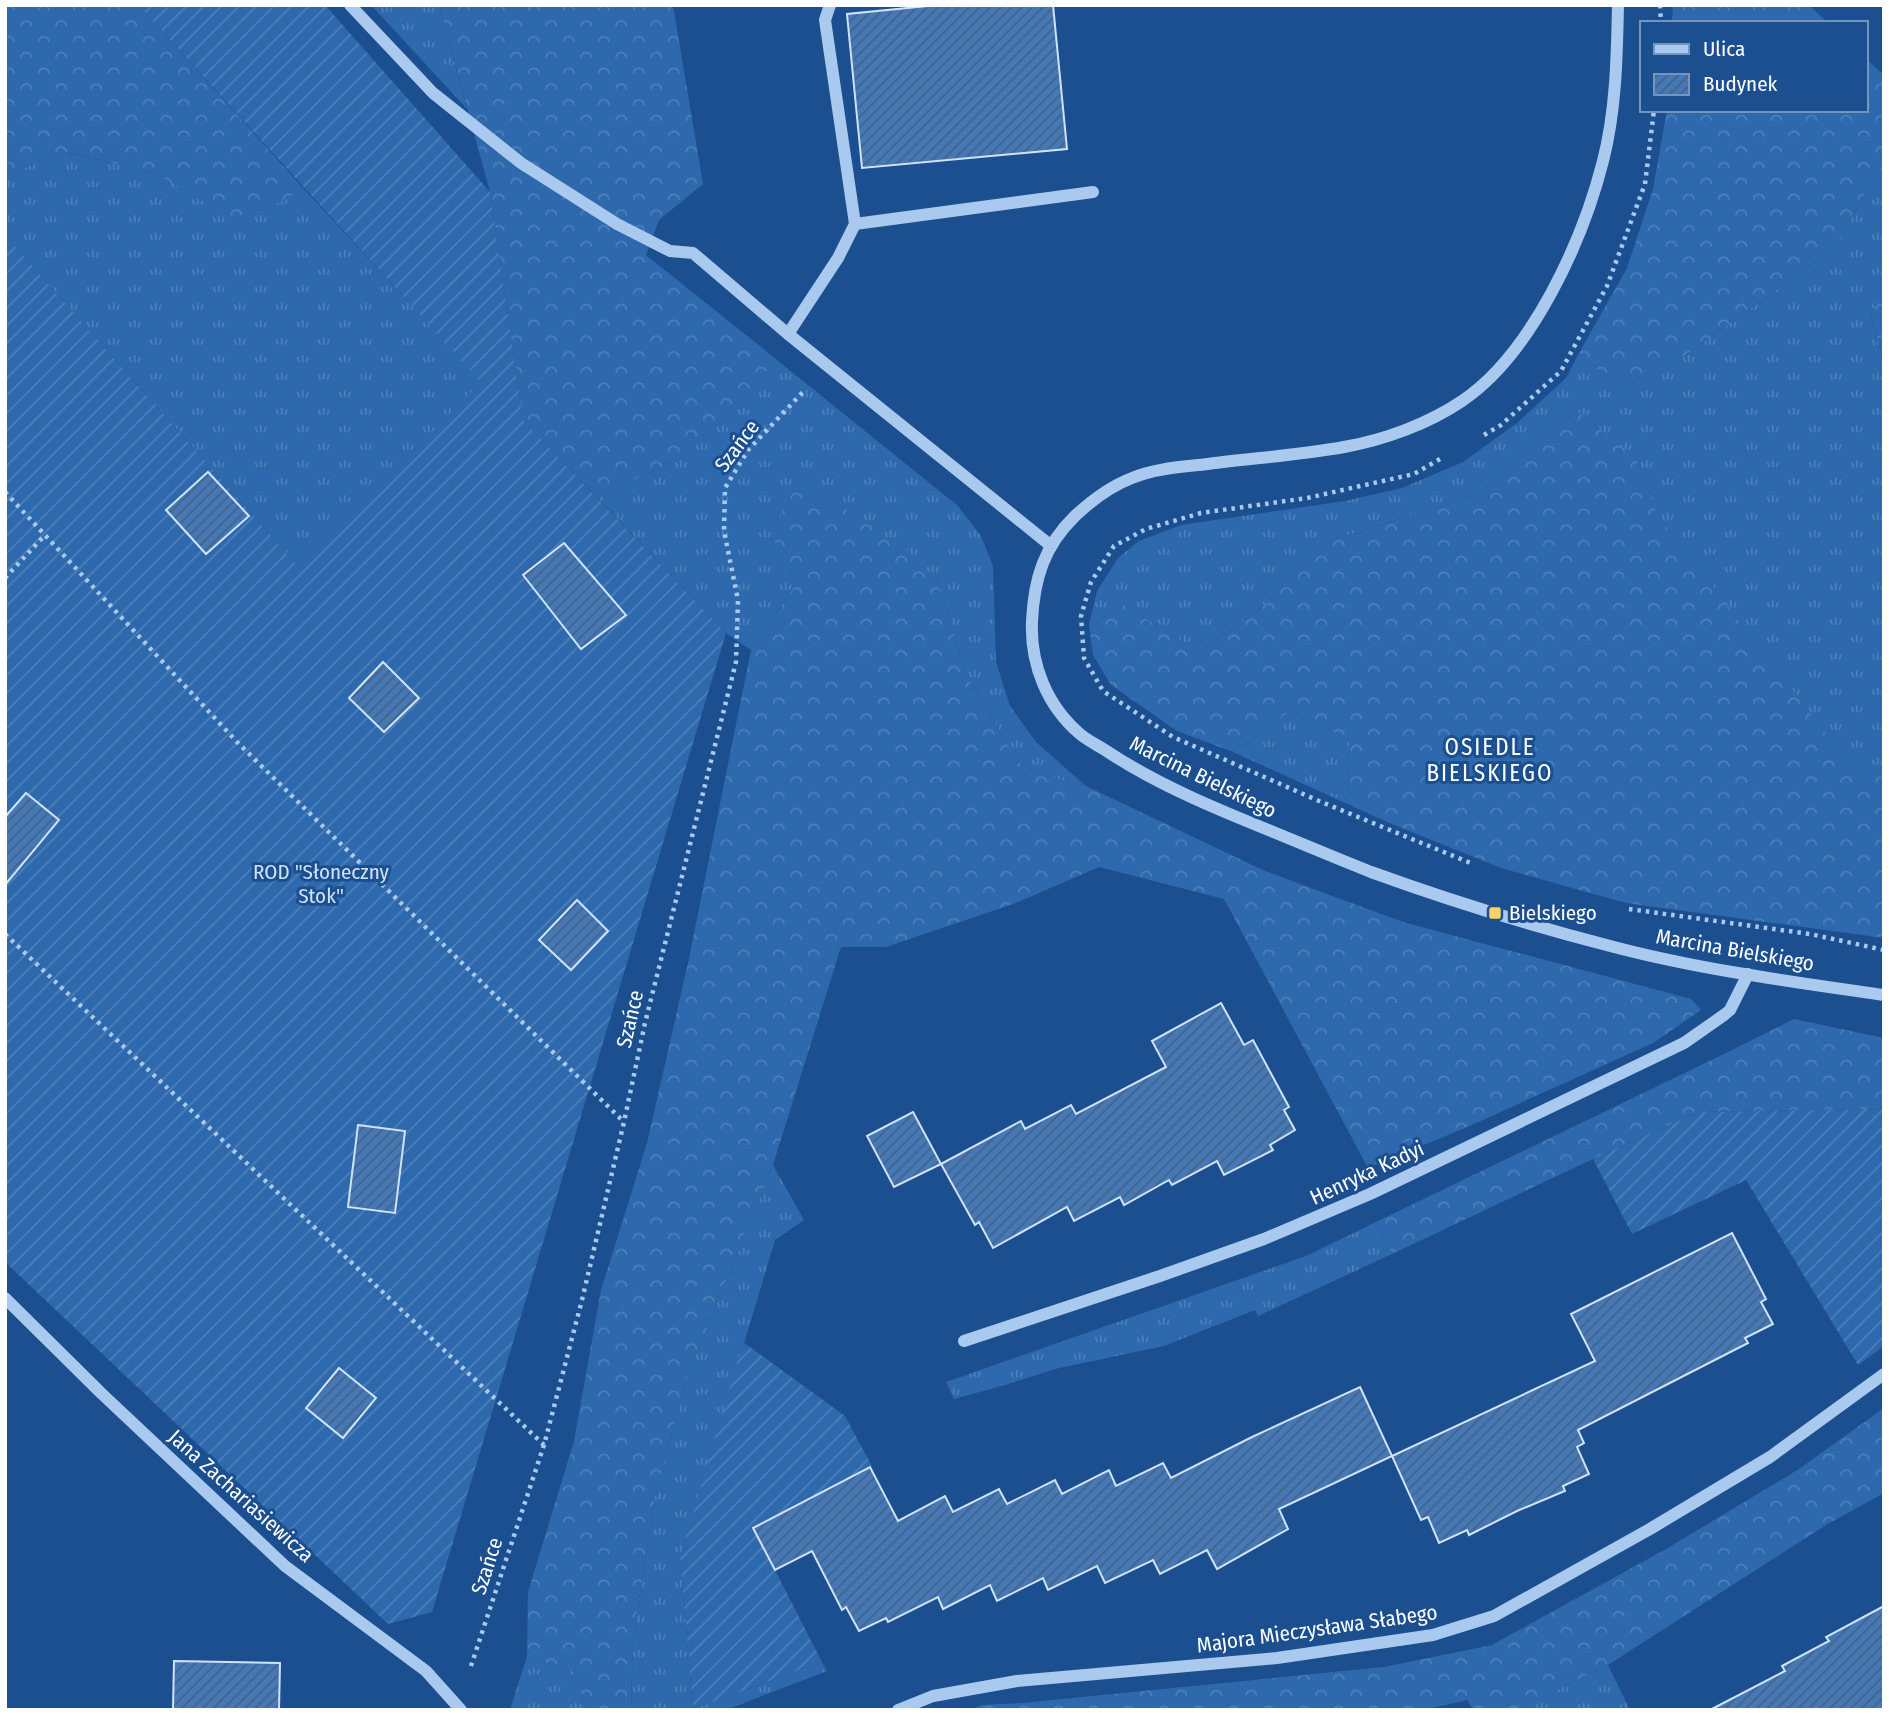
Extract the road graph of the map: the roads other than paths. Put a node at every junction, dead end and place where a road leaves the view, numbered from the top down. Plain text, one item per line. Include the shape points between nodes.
1 (350, 5) edge
2 (830, 5) edge
3 (1618, 5) edge
4 (1093, 192) dead end
5 (855, 224) junction
6 (788, 334) junction
7 (1051, 545) junction
8 (1748, 974) junction
9 (1884, 995) edge
10 (5, 1298) edge
11 (964, 1341) dead end
12 (1884, 1374) edge
13 (459, 1708) edge
14 (898, 1710) edge

1 - 6 street via 433,93 522,163 617,224 670,251 693,253
2 - 5 street via 825,20
3 - 7 street, Marcina Bielskiego via 1613,104 1589,209 1570,260 1547,301 1498,370 1464,400 1385,437 1347,447 1165,469 1129,478 1072,519
4 - 5 street
5 - 6 street
6 - 7 street
7 - 8 street, Marcina Bielskiego via 1033,600 1036,665 1050,700 1080,734 1132,768 1222,811 1420,888 1618,948
8 - 9 street, Marcina Bielskiego
8 - 11 street, Henryka Kadyi via 1730,1010 1684,1043 1370,1194 1251,1244
10 - 13 street, Jana Zachariasiewicza via 285,1566 426,1671
12 - 14 street, Majora Mieczysława Słabego via 1770,1457 1494,1616 1433,1635 1277,1658 1017,1681 933,1696

